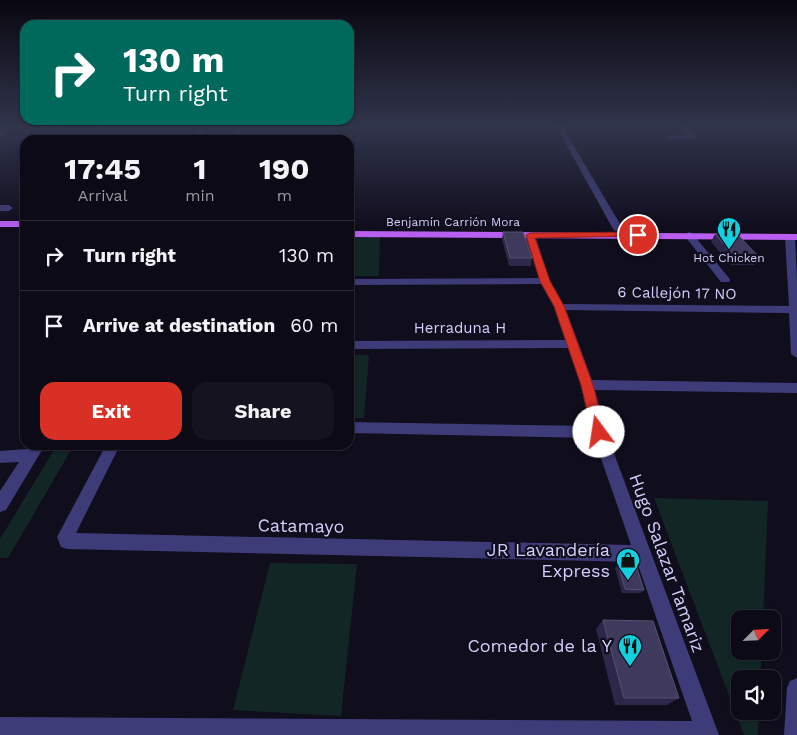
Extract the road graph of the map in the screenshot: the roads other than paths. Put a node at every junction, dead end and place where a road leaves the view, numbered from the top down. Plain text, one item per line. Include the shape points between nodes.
1 (579, 160) edge
2 (0, 224) edge
3 (20, 224) edge
4 (354, 226) edge
5 (618, 229) junction
6 (0, 231) edge
7 (20, 231) edge
8 (354, 234) edge
9 (795, 234) edge
10 (530, 235) junction
11 (689, 235) junction
12 (794, 269) edge
13 (725, 280) dead end
14 (545, 281) junction
15 (354, 282) edge
16 (559, 306) junction
17 (796, 314) edge
18 (571, 344) junction
19 (354, 345) edge
20 (797, 354) edge
21 (587, 385) junction
22 (797, 388) edge
23 (354, 428) edge
24 (599, 432) junction
25 (35, 450) edge
26 (110, 450) edge
27 (0, 457) edge
28 (0, 505) edge
29 (643, 554) junction
30 (797, 688) edge
31 (0, 728) edge
32 (708, 734) edge
33 (795, 735) edge

1 - 5 street
2 - 3 main road
4 - 5 main road, Benjamín Carrión Mora
5 - 9 main road, Benjamín Carrión Mora
6 - 7 main road
8 - 10 main road, Benjamín Carrión Mora
9 - 11 main road, Benjamín Carrión Mora
9 - 12 street
10 - 11 main road, Benjamín Carrión Mora
10 - 14 street, Hugo Salazar Tamariz
11 - 13 street
12 - 17 street
14 - 15 street
14 - 16 street, Hugo Salazar Tamariz
16 - 17 street, 6 Callejón 17 NO
16 - 18 street, Hugo Salazar Tamariz
17 - 20 street
18 - 19 street, Herraduna H
18 - 21 street, Hugo Salazar Tamariz
21 - 22 street
21 - 24 street, Hugo Salazar Tamariz
23 - 24 street
24 - 29 street, Hugo Salazar Tamariz
25 - 27 street
25 - 28 street
26 - 29 street, Catamayo via 65,538 67,541
29 - 32 street, Hugo Salazar Tamariz
30 - 33 street
31 - 32 street

